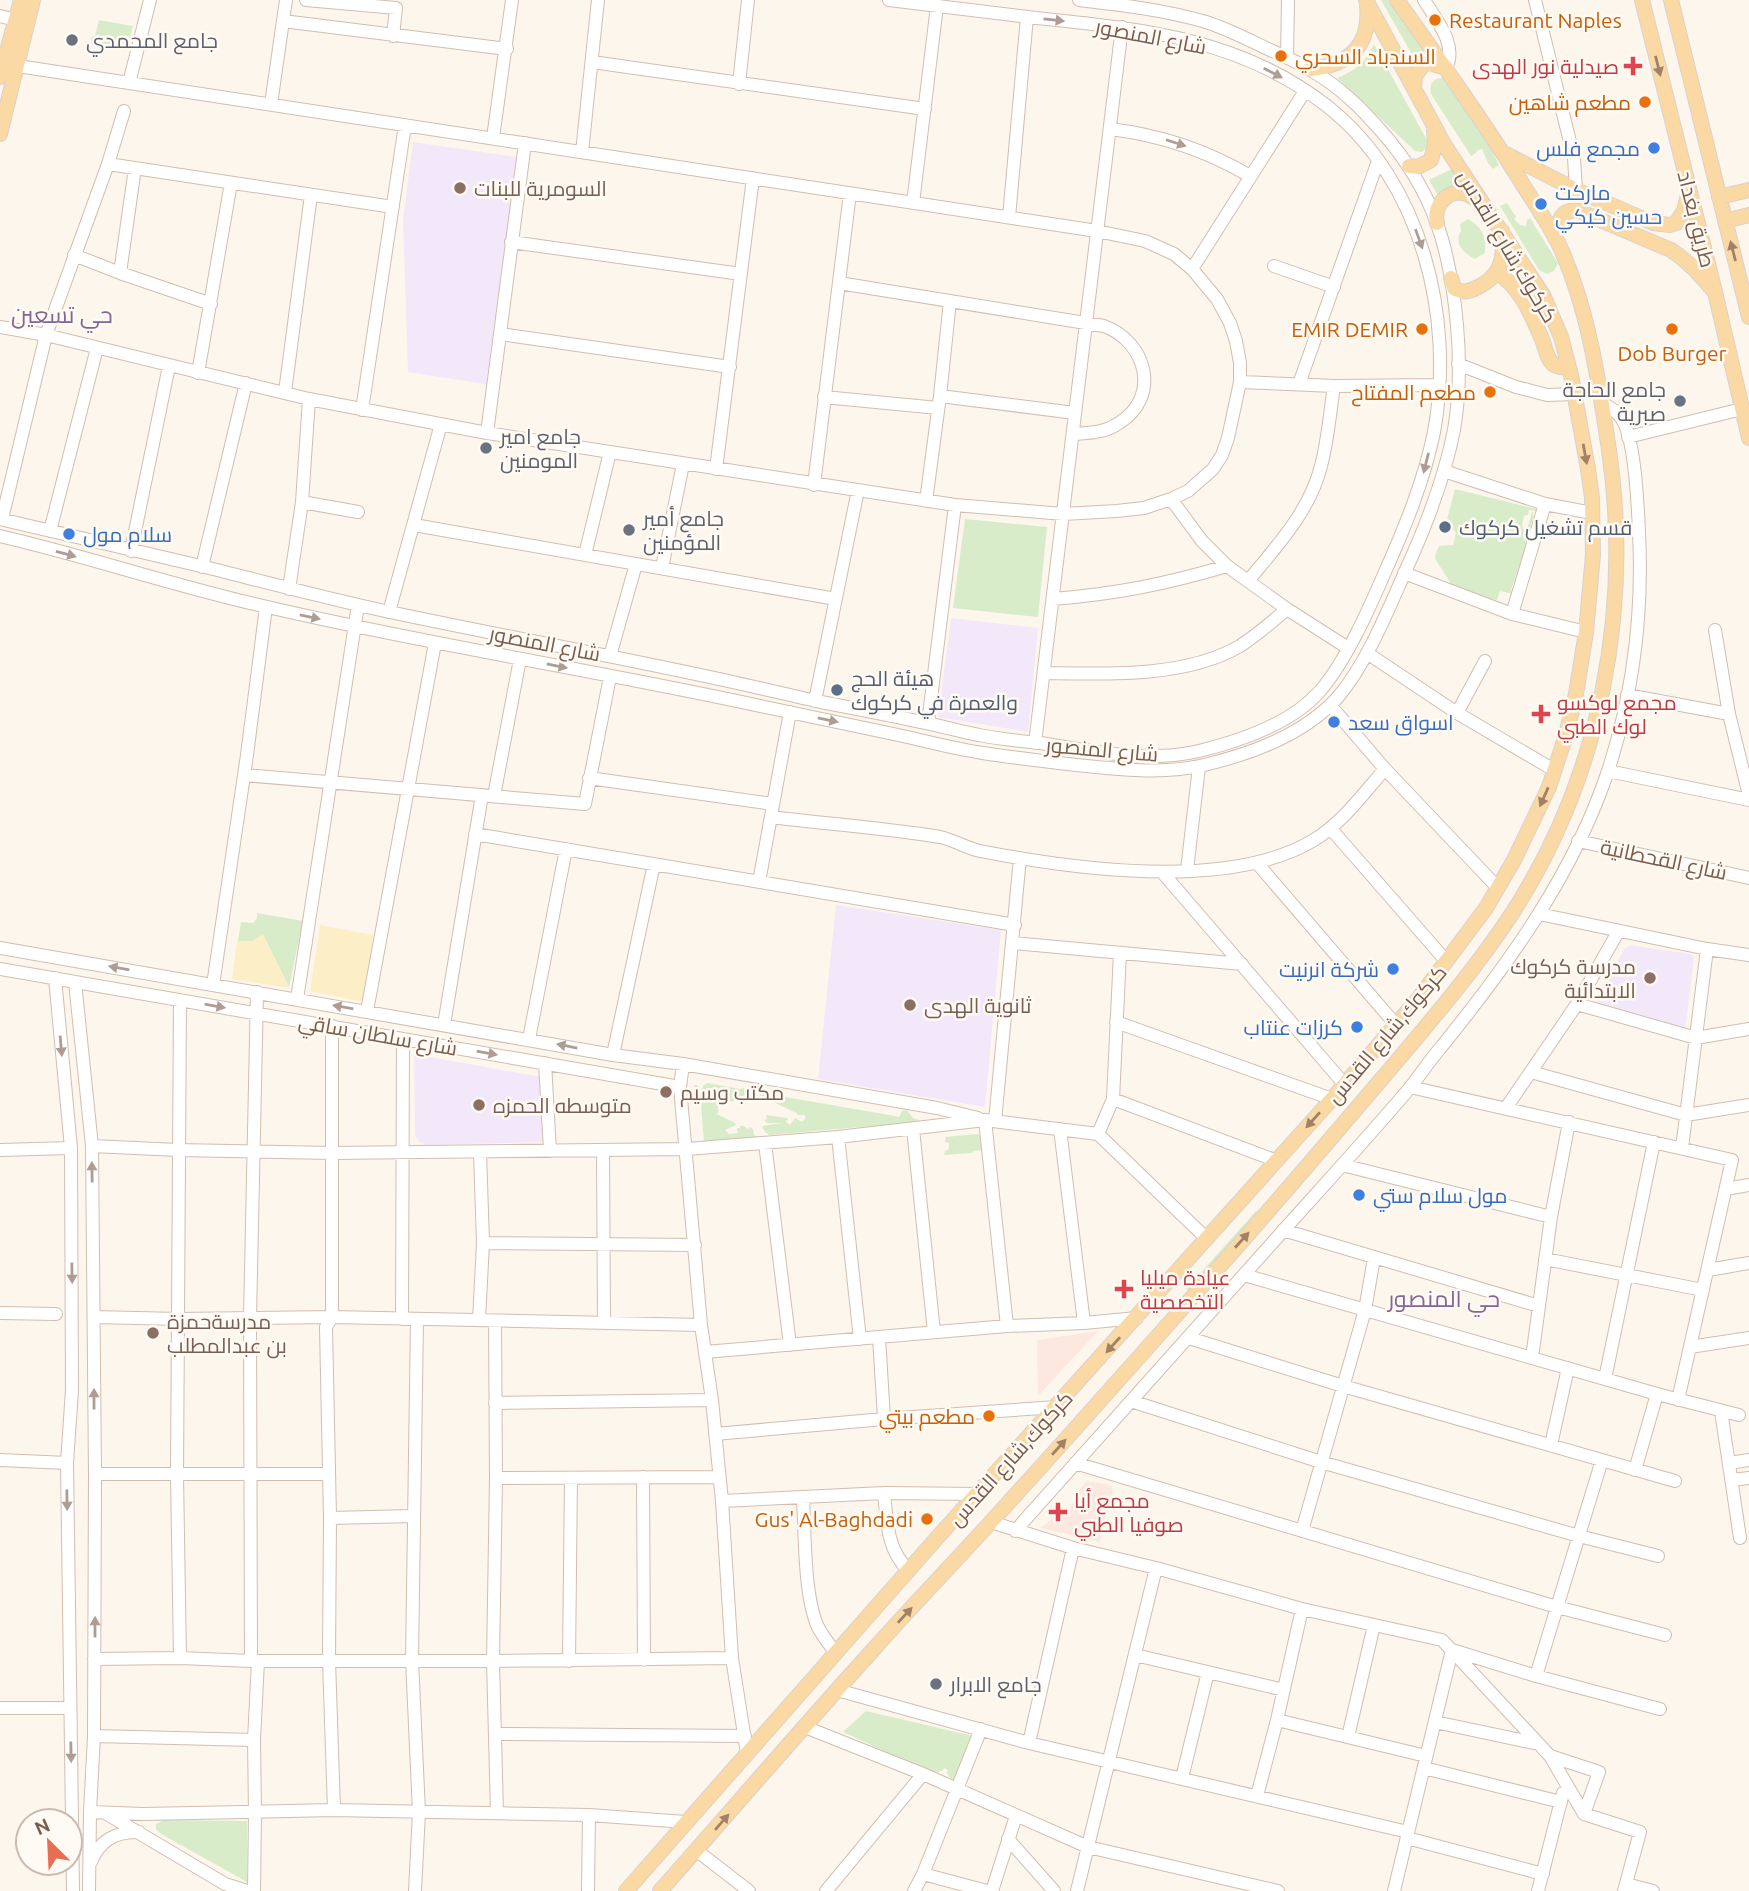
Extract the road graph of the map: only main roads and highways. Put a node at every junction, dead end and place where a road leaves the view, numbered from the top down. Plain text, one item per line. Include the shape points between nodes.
1 (21, 0) edge
2 (33, 0) edge
3 (1366, 0) edge
4 (1397, 0) edge
5 (1642, 0) edge
6 (1671, 0) edge
7 (1446, 68) junction
8 (1310, 69) road end
9 (0, 77) edge
10 (1414, 91) junction
11 (1433, 125) junction
12 (0, 134) edge
13 (1503, 153) junction
14 (1409, 166) road end
15 (1689, 190) junction
16 (1749, 190) edge
17 (1719, 197) junction
18 (1486, 206) junction
19 (1749, 215) edge
20 (1725, 221) junction
21 (1437, 223) road end
22 (1501, 230) junction
23 (1555, 238) junction
24 (1497, 272) junction
25 (1451, 278) road end
26 (1745, 287) edge
27 (1715, 292) junction
28 (1749, 317) edge
29 (1569, 368) junction
30 (1749, 438) edge
31 (1591, 573) junction
32 (1617, 575) junction
33 (1380, 1044) junction
34 (1399, 1058) junction
35 (855, 1632) junction
36 (874, 1648) junction
37 (626, 1891) edge
38 (660, 1891) edge

1 - 9 main road
2 - 12 main road
3 - 8 main road via 1367,25 1360,45 1346,59
3 - 10 main road, كركوك,شارع القدس
4 - 7 main road, كركوك,شارع القدس
5 -> 15 main road, طريق بغداد
6 - 17 main road, طريق بغداد
7 - 10 main road via 1423,65 1415,76
7 - 13 main road, كركوك,شارع القدس
10 - 11 main road, كركوك,شارع القدس
11 - 14 main road via 1435,144 1430,160
11 - 18 main road, كركوك,شارع القدس
13 - 15 main road via 1653,223 1676,223
13 - 23 main road, كركوك,شارع القدس
15 - 27 main road, طريق بغداد
16 - 17 main road
17 - 20 main road, طريق بغداد
18 - 21 main road via 1465,193 1451,194 1439,203
18 - 22 main road, كركوك,شارع القدس
19 - 20 main road
26 -> 20 main road, طريق بغداد
22 - 24 main road
22 - 29 main road, كركوك,شارع القدس via 1549,308
23 - 27 main road via 1561,216 1580,211 1671,250
23 - 32 main road, كركوك,شارع القدس via 1589,336 1613,475
24 - 25 main road via 1467,291 1454,289
24 - 29 main road via 1521,297 1550,362
26 - 28 main road, طريق بغداد
27 - 30 main road, طريق بغداد
29 -> 31 main road, كركوك,شارع القدس via 1588,469
31 - 32 main road
31 -> 33 main road, كركوك,شارع القدس via 1576,694 1536,815 1486,908
32 - 34 main road, كركوك,شارع القدس via 1596,722 1565,812 1515,909
33 - 34 main road
33 -> 35 main road, كركوك,شارع القدس
36 -> 34 main road, كركوك,شارع القدس via 1300,1175
35 - 36 main road
35 - 37 main road, كركوك,شارع القدس
38 -> 36 main road, كركوك,شارع القدس

